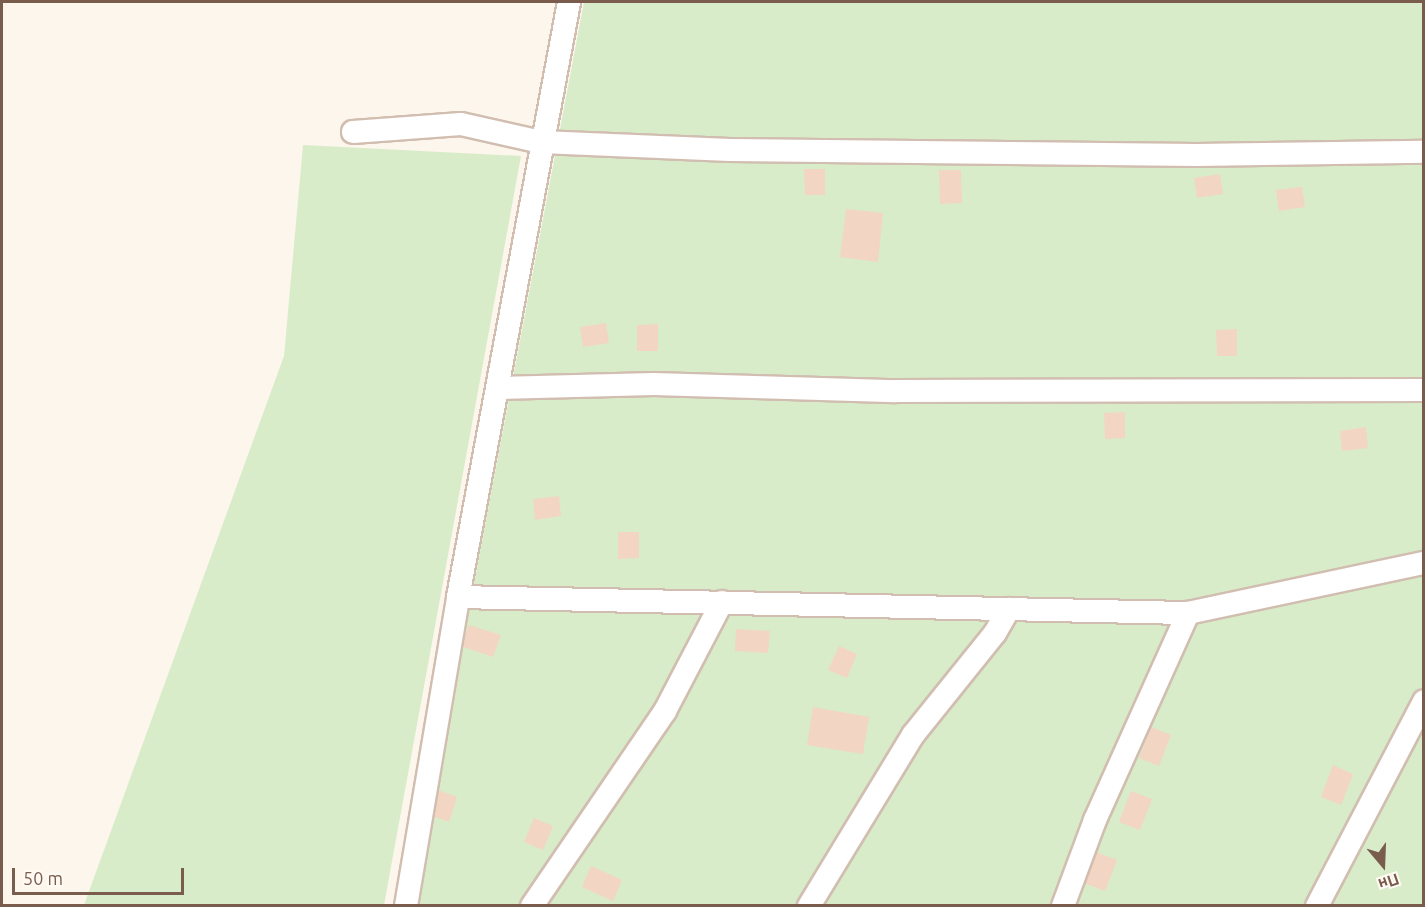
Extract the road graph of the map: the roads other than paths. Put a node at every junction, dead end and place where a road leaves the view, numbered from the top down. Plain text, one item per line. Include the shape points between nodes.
1 (569, 2) edge
2 (353, 132) dead end
3 (541, 142) junction
4 (1424, 152) edge
5 (498, 387) junction
6 (1424, 390) edge
7 (1424, 563) edge
8 (458, 597) junction
9 (722, 602) junction
10 (1009, 609) junction
11 (1188, 613) junction
12 (1424, 701) edge
13 (406, 906) edge
14 (532, 906) edge
15 (809, 906) edge
16 (1063, 906) edge
17 (1317, 906) edge

1 - 3 street
2 - 3 street via 461,124
3 - 4 street via 754,151
3 - 5 street
5 - 6 street via 654,384 896,391
5 - 8 street
7 - 11 street
8 - 9 street
8 - 13 street
9 - 10 street
9 - 14 street via 665,711
10 - 11 street
10 - 15 street via 995,633 913,735
11 - 16 street via 1095,820
12 - 17 street

